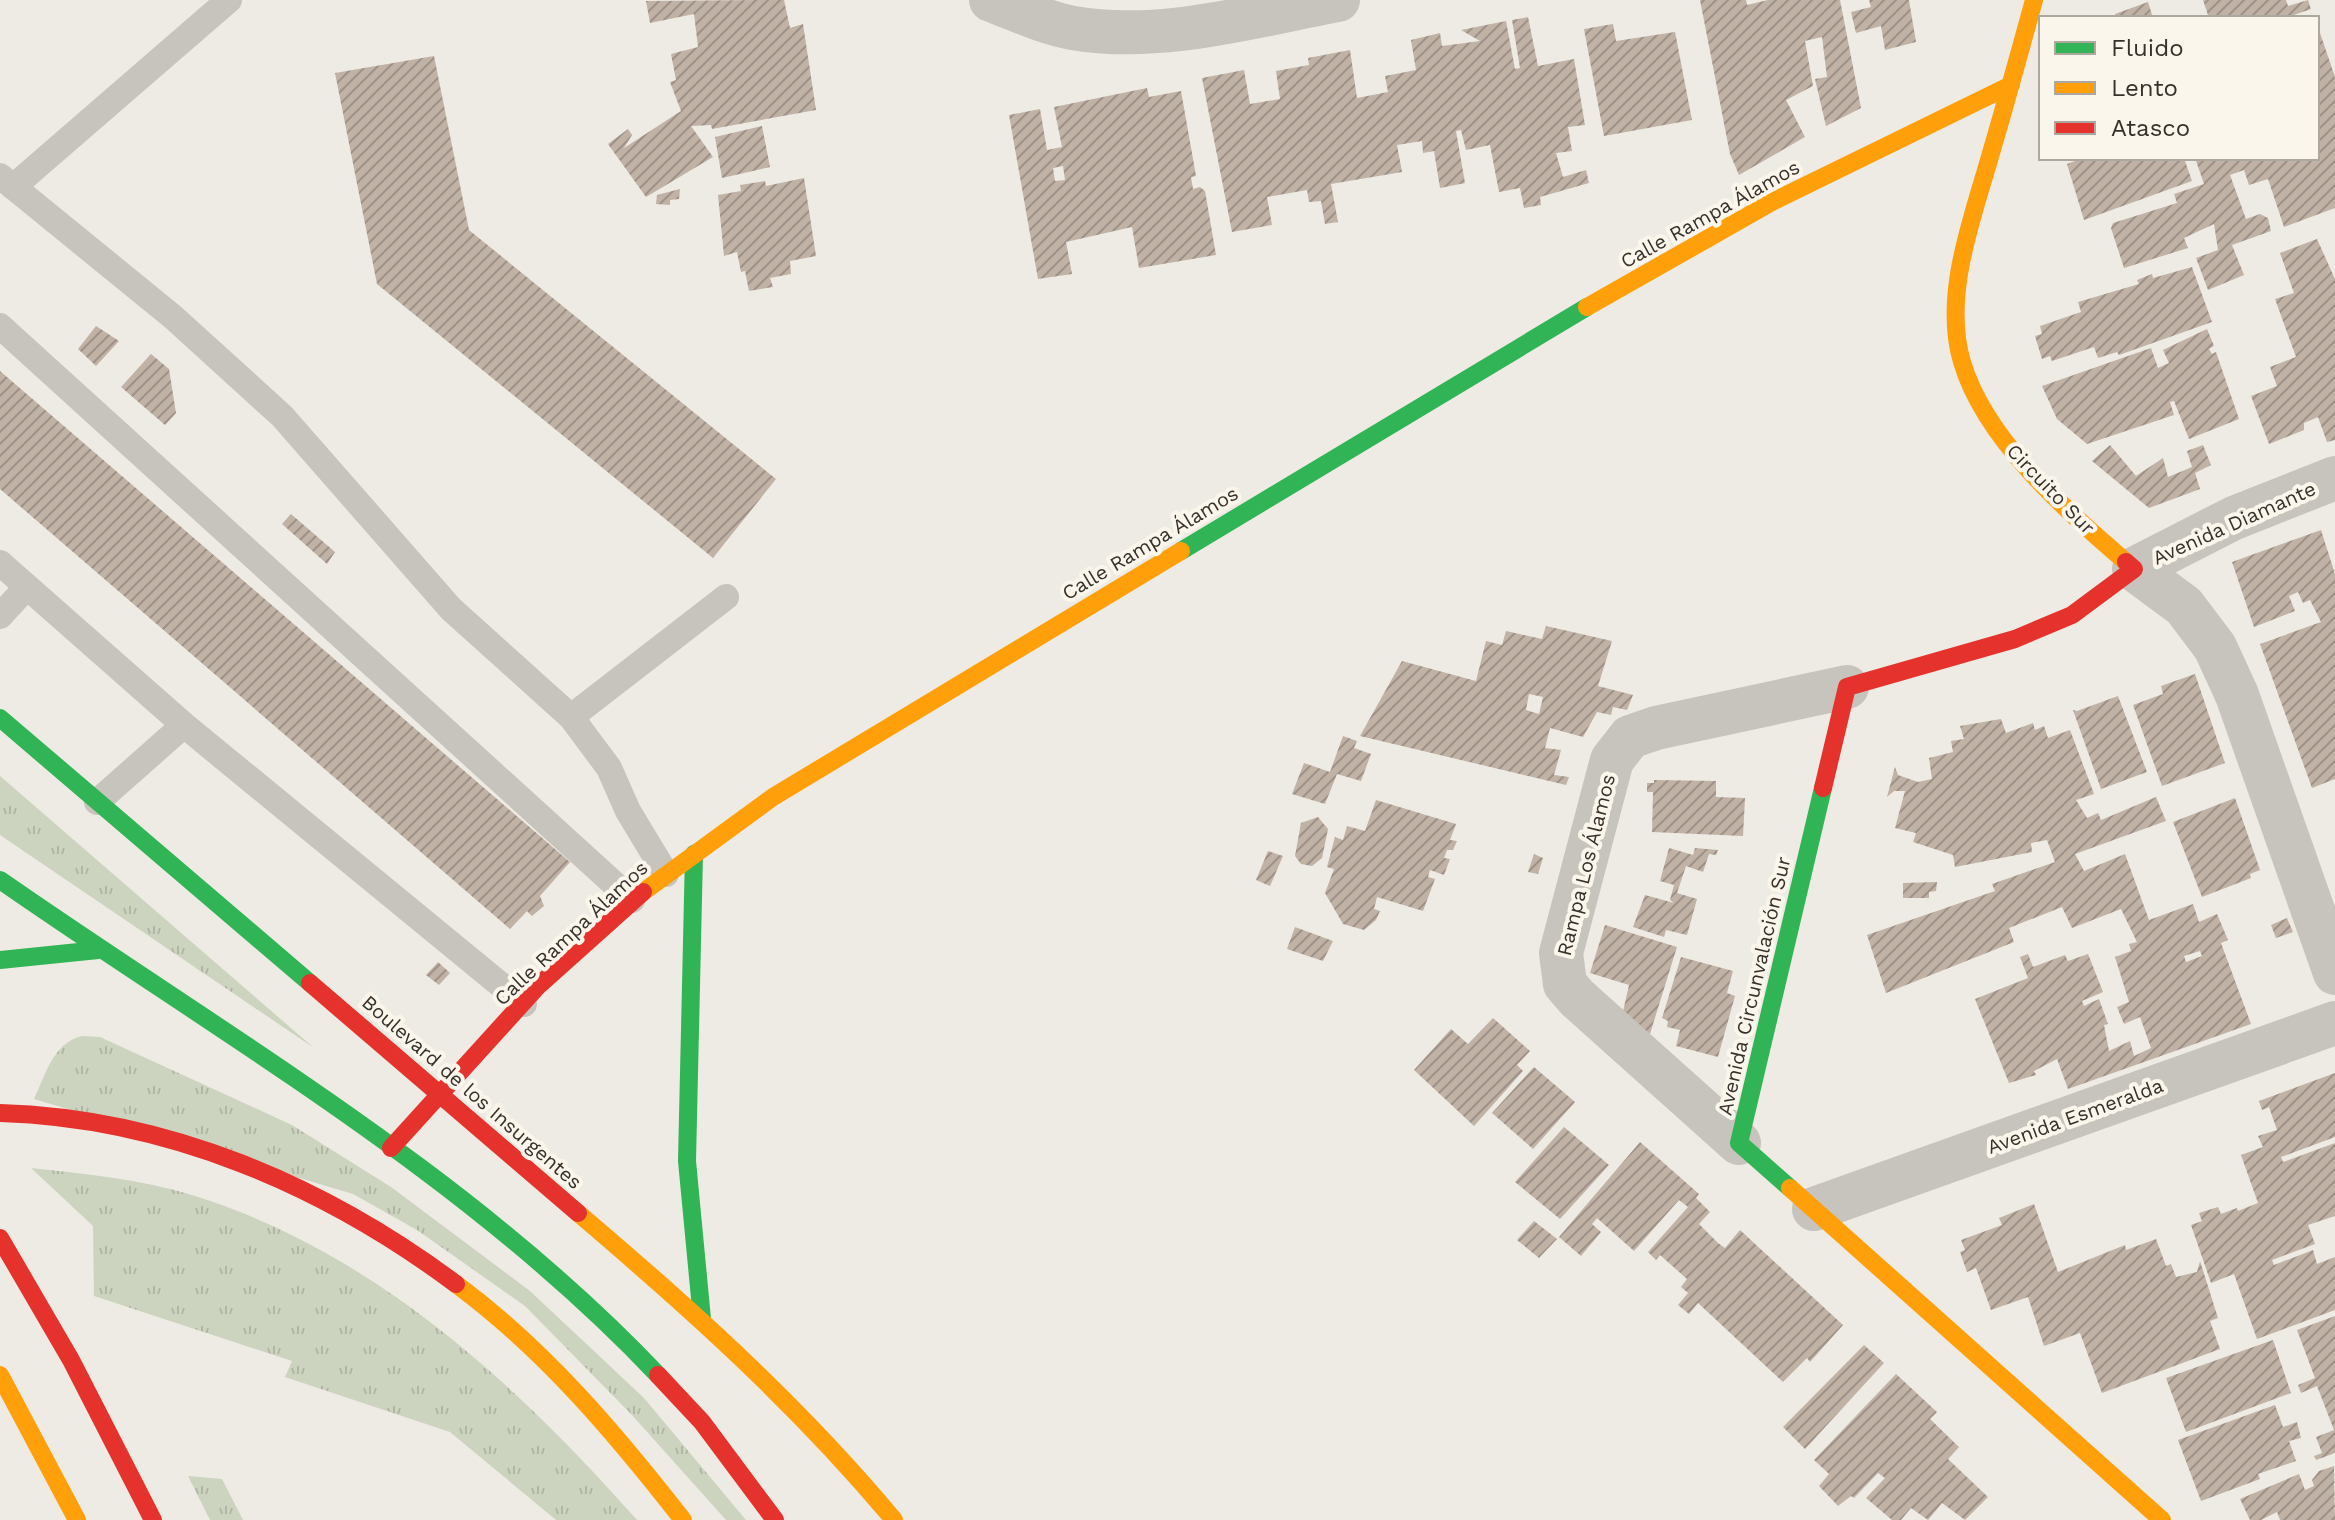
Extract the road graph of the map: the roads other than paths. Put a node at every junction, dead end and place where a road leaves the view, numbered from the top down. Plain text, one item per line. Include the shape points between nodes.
1 (229, 0) edge
2 (991, 0) edge
3 (1338, 0) edge
4 (2034, 0) edge
5 (2011, 85) junction
6 (6, 182) edge
7 (0, 326) edge
8 (2335, 478) edge
9 (0, 563) edge
10 (2134, 569) junction
11 (26, 588) junction
12 (726, 597) dead end
13 (0, 616) edge
14 (1847, 687) junction
15 (571, 717) junction
16 (0, 718) edge
17 (184, 725) junction
18 (97, 802) junction
19 (694, 854) junction
20 (666, 874) junction
21 (0, 880) edge
22 (632, 900) junction
23 (98, 950) junction
24 (0, 960) edge
25 (2335, 973) edge
26 (524, 1004) junction
27 (2335, 1023) edge
28 (439, 1092) junction
29 (0, 1113) edge
30 (1739, 1143) junction
31 (391, 1148) junction
32 (1814, 1209) junction
33 (0, 1238) edge
34 (702, 1319) junction
35 (0, 1375) edge
36 (77, 1520) edge
37 (153, 1520) edge
38 (683, 1520) edge
39 (775, 1520) edge
40 (894, 1520) edge
41 (2162, 1520) edge

1 - 6 lane
2 - 3 street via 1073,28 1142,31
4 - 5 main road, Circuito Sur
5 - 10 main road, Circuito Sur via 1967,240 1955,309 1962,362 1996,431 2069,513
5 - 19 main road, Calle Rampa Álamos via 1772,202 1549,329 773,797
6 - 15 lane via 173,317 282,416 451,609
7 - 22 lane
8 - 10 street, Avenida Diamante via 2234,518
9 - 11 lane
10 - 14 main road via 2072,615 2015,639
10 - 25 street, Circuito Sur via 2184,606 2215,647 2237,695
11 - 13 lane
11 - 17 lane
12 - 15 lane
14 - 30 main road, Avenida Circunvalación Sur
14 - 30 street, Rampa Los Álamos via 1630,737 1612,760 1561,953 1565,984 1577,998
15 - 20 lane via 609,768
16 - 18 main road, Boulevard de los Insurgentes
17 - 18 lane
17 - 26 lane
18 - 28 main road, Boulevard de los Insurgentes
19 - 20 main road, Calle Rampa Álamos
19 - 34 main road via 687,1161
20 - 22 main road, Calle Rampa Álamos
21 - 23 main road
22 - 26 main road, Calle Rampa Álamos
23 - 24 main road
23 - 31 main road
26 - 28 main road, Calle Rampa Álamos
27 - 32 street, Avenida Esmeralda
28 - 31 main road, Calle Rampa Álamos
28 - 34 main road, Boulevard de los Insurgentes
29 - 38 main road via 71,1117 177,1140 287,1182 366,1220 452,1279 529,1344
30 - 32 main road, Avenida Circunvalación Sur
31 - 39 main road via 559,1278 687,1402
32 - 41 main road, Avenida Circunvalación Sur
33 - 37 main road via 71,1360
34 - 40 main road, Boulevard de los Insurgentes via 833,1447
35 - 36 main road

